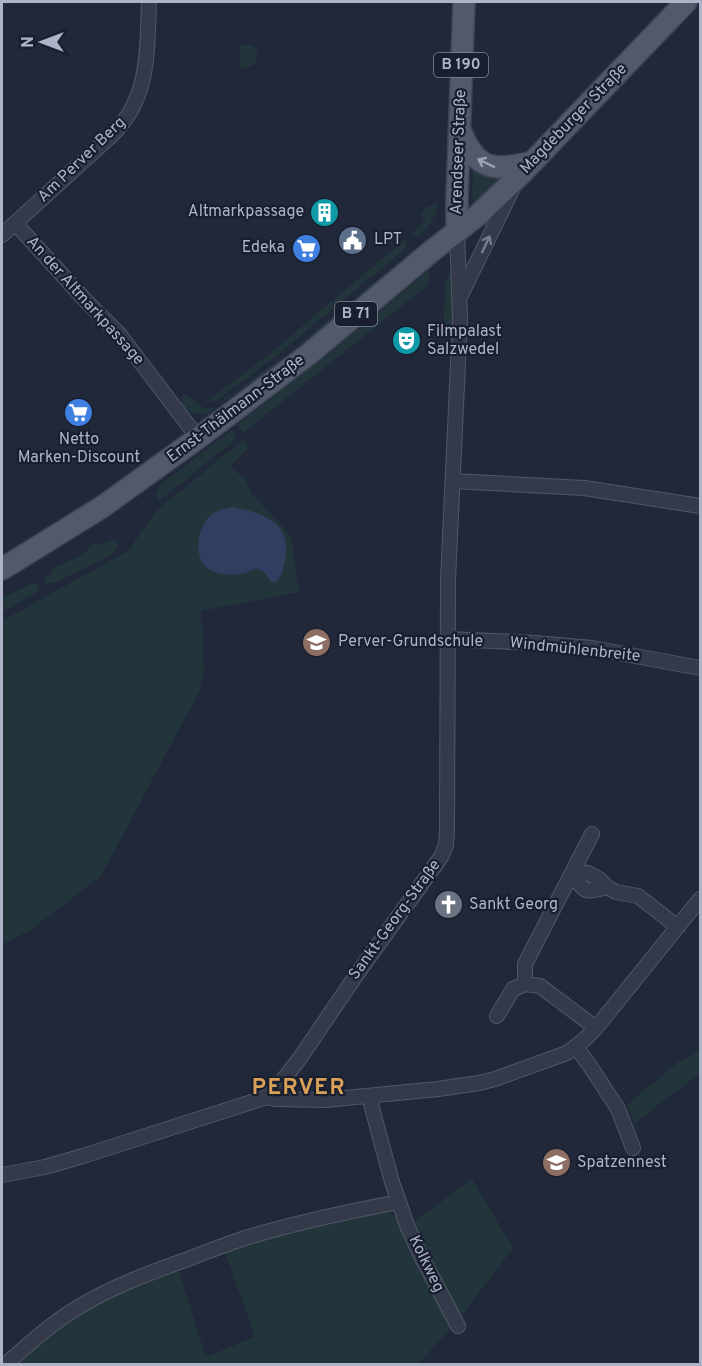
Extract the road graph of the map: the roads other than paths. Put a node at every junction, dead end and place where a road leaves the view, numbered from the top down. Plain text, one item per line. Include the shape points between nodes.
1 (149, 2) edge
2 (464, 2) edge
3 (686, 2) edge
4 (459, 126) junction
5 (526, 169) junction
6 (15, 223) junction
7 (457, 231) junction
8 (2, 235) edge
9 (460, 297) junction
10 (198, 438) junction
11 (452, 481) junction
12 (700, 506) edge
13 (2, 569) edge
14 (448, 639) junction
15 (700, 668) edge
16 (592, 834) dead end
17 (572, 873) junction
18 (700, 899) edge
19 (678, 927) junction
20 (525, 984) junction
21 (497, 1016) dead end
22 (596, 1028) junction
23 (576, 1047) junction
24 (370, 1096) junction
25 (267, 1097) junction
26 (633, 1148) dead end
27 (2, 1175) edge
28 (398, 1202) junction
29 (458, 1326) dead end
30 (6, 1365) edge

1 - 6 street, Am Perver Berg via 146,69 129,116
2 - 4 main road, Arendseer Straße / B 190
3 - 5 main road, Magdeburger Straße / B 71
5 -> 4 main road via 487,165 474,155
4 - 7 main road, Arendseer Straße / B 190
5 - 7 main road, Magdeburger Straße / B 71
9 -> 5 street, Sankt-Georg-Straße
6 - 8 street, Am Perver Berg
6 - 10 street, An der Altmarkpassage via 120,335
7 - 9 street, Sankt-Georg-Straße
7 - 10 main road, Ernst-Thälmann-Straße / B 71 via 309,354
9 - 11 street, Sankt-Georg-Straße
10 - 13 main road, Ernst-Thälmann-Straße / B 71 via 102,507
11 - 12 street via 584,488
11 - 14 street, Sankt-Georg-Straße
14 - 15 street, Windmühlenbreite via 592,648
14 - 25 street, Sankt-Georg-Straße via 444,851 300,1058
16 - 17 street
17 - 19 street via 588,873 622,894 638,896
17 - 20 street via 525,964
18 - 19 street
19 - 22 street
20 - 21 street via 513,989
20 - 22 street via 540,986
22 - 23 street
23 - 24 street via 553,1059 479,1083
23 - 26 street via 618,1109
24 - 25 street via 325,1100
24 - 28 street
25 - 27 street via 45,1167
28 - 29 street, Kolkweg
28 - 30 street via 243,1239 129,1281 81,1305

